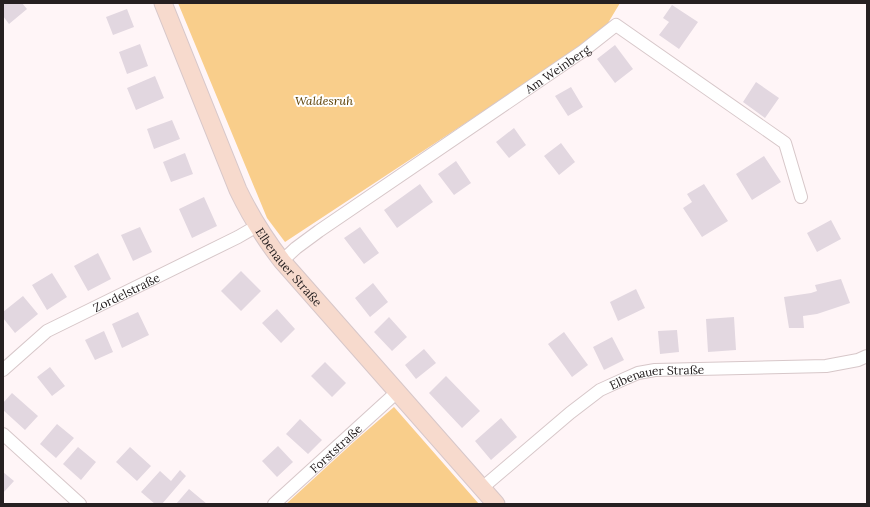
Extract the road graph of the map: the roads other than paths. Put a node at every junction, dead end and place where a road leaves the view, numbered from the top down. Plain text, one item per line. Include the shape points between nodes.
1 (163, 3) edge
2 (801, 197) dead end
3 (257, 226) junction
4 (282, 261) junction
5 (867, 356) edge
6 (3, 370) edge
7 (397, 392) junction
8 (3, 434) edge
9 (482, 488) junction
10 (80, 504) edge
11 (274, 504) edge
12 (496, 504) edge

1 - 3 street, Elbenauer Straße via 238,190
2 - 4 street, Am Weinberg via 785,143 616,25 582,51 319,230
3 - 4 street, Elbenauer Straße
3 - 6 street, Zordelstraße via 47,331
4 - 7 street, Elbenauer Straße
5 - 9 street, Elbenauer Straße via 826,366 656,370 638,373 600,390
7 - 9 street, Elbenauer Straße
7 - 11 street, Forststraße
8 - 10 street
9 - 12 street, Elbenauer Straße

